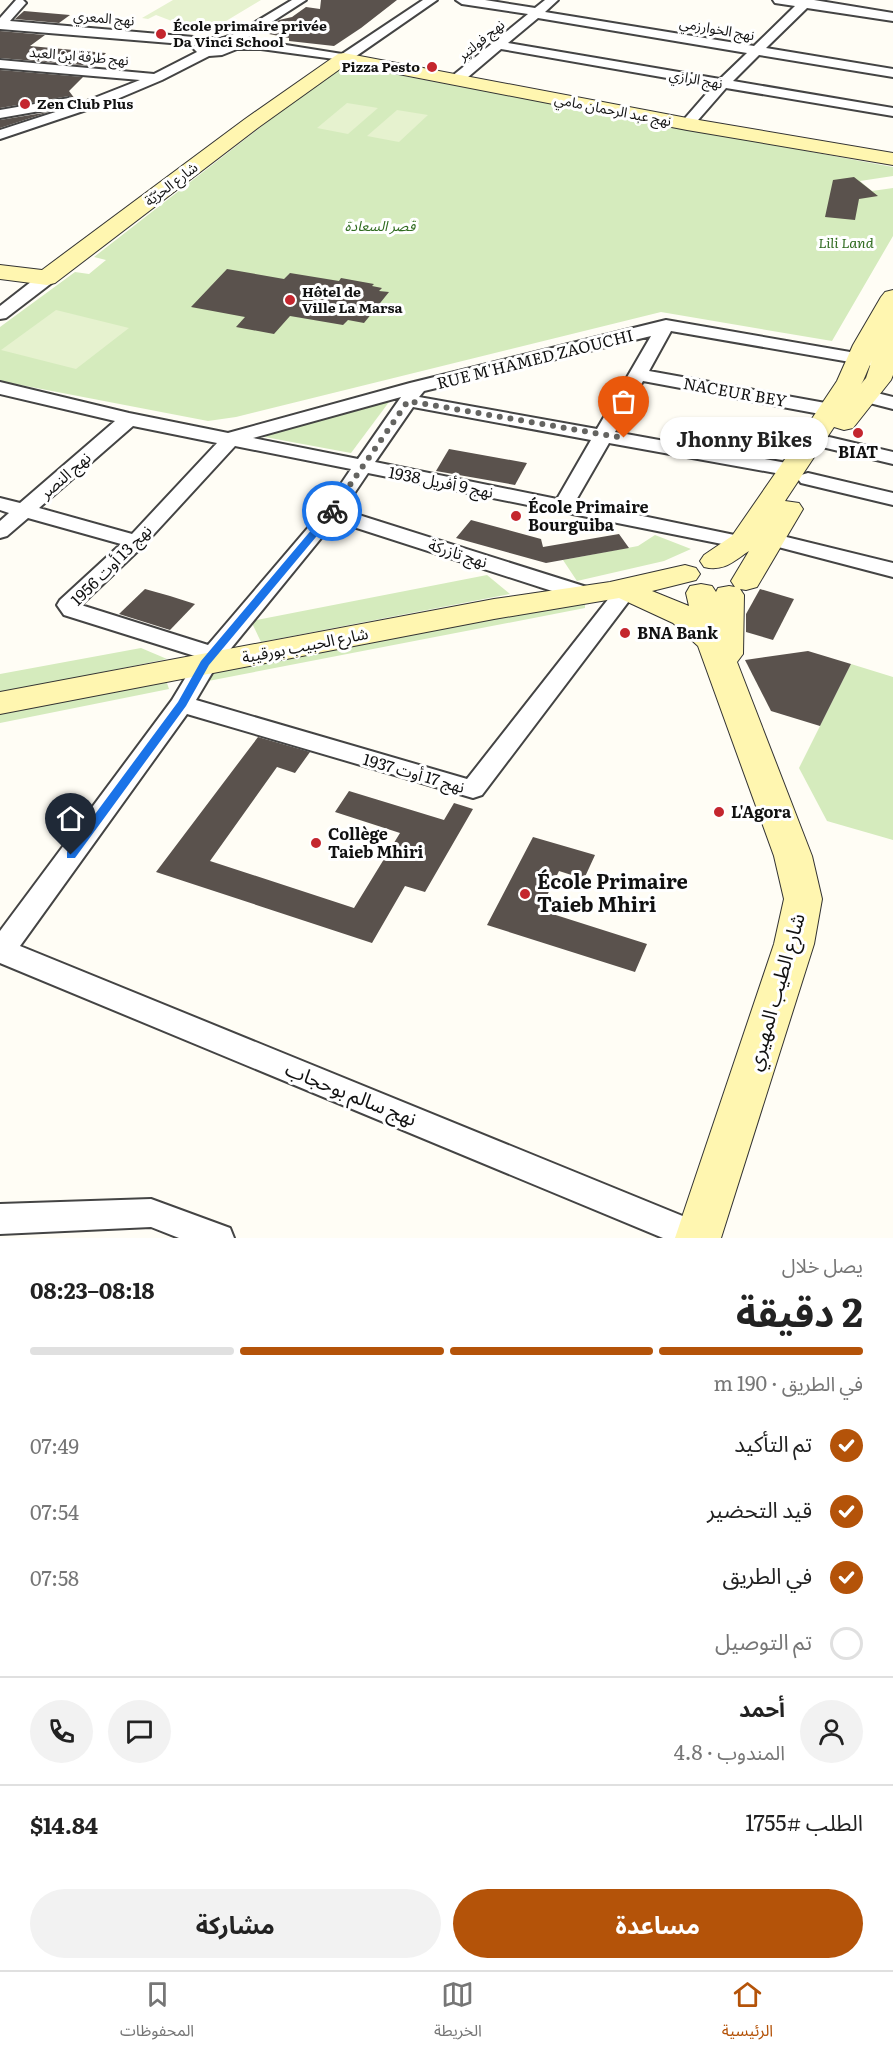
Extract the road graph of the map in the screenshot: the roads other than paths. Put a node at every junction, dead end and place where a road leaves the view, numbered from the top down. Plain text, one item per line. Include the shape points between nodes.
1 (300, 0) edge
2 (431, 0) edge
3 (462, 0) edge
4 (552, 0) edge
5 (779, 0) edge
6 (806, 2) edge
7 (20, 3) dead end
8 (538, 13) junction
9 (893, 17) edge
10 (0, 24) edge
11 (230, 43) junction
12 (499, 45) junction
13 (205, 47) junction
14 (755, 51) junction
15 (344, 58) junction
16 (0, 64) edge
17 (893, 74) edge
18 (155, 78) junction
19 (456, 80) junction
20 (723, 83) junction
21 (115, 94) junction
22 (0, 105) edge
23 (33, 108) junction
24 (893, 112) edge
25 (0, 114) edge
26 (687, 124) junction
27 (0, 135) edge
28 (889, 159) edge
29 (0, 272) edge
30 (47, 278) junction
31 (887, 308) edge
32 (0, 314) edge
33 (666, 326) junction
34 (876, 370) edge
35 (638, 375) junction
36 (0, 388) edge
37 (412, 394) junction
38 (893, 403) edge
39 (831, 410) junction
40 (129, 419) junction
41 (604, 434) junction
42 (232, 438) junction
43 (829, 443) junction
44 (893, 458) edge
45 (362, 467) junction
46 (800, 474) junction
47 (893, 499) edge
48 (0, 504) edge
49 (563, 506) junction
50 (24, 511) junction
51 (331, 513) junction
52 (0, 532) edge
53 (770, 539) junction
54 (136, 542) junction
55 (741, 542) junction
56 (893, 570) edge
57 (712, 587) junction
58 (614, 592) junction
59 (713, 642) junction
60 (209, 659) junction
61 (726, 679) junction
62 (0, 703) edge
63 (182, 704) junction
64 (1, 951) edge
65 (0, 1219) edge
66 (218, 1238) edge
67 (699, 1238) edge

1 - 11 street
2 - 15 street
3 - 8 street, نهج الخوارزمي
4 - 8 street, نهج فولتير
5 - 6 street
6 - 9 street
6 - 14 street
7 - 10 street
8 - 12 street, نهج فولتير
8 - 14 street, نهج الخوارزمي
10 - 13 street, نهج المعري
11 - 13 street, نهج المعري
11 - 15 street, نهج المعري
12 - 19 street, نهج فولتير
12 - 20 street, نهج الرازي
13 - 18 street via 184,65
14 - 17 street, نهج الخوارزمي
14 - 20 street
15 - 19 main road, نهج عبد الرحمان مامي
15 - 30 main road, شارع الحرّيّة
16 - 18 street, نهج طرفة ابن العبد
18 - 21 street
19 - 26 main road, نهج عبد الرحمان مامي
20 - 24 street, نهج الرازي
20 - 26 street
21 - 23 street
21 - 27 street via 63,116
22 - 23 street
23 - 25 street
26 - 28 main road, نهج عبد الرحمان مامي
29 - 30 main road
30 - 32 street, شارع الحرّيّة
31 - 34 main road
33 - 34 street, RUE M'HAMED ZAOUCHI
33 - 35 street
33 - 37 street, RUE M'HAMED ZAOUCHI
34 - 38 street, RUE M'HAMED ZAOUCHI
34 - 39 main road
34 - 43 main road
35 - 39 street, NACEUR BEY
35 - 41 street
36 - 40 street, نهج 9 أفريل 1938
37 - 41 street
37 - 42 street, RUE M'HAMED ZAOUCHI
37 - 45 street
39 - 46 main road
40 - 42 street, نهج 9 أفريل 1938
40 - 50 street, نهج النصر
41 - 46 street
41 - 49 street
42 - 45 street, نهج 9 أفريل 1938
42 - 54 street, نهج 13 أوت 1956
43 - 44 street
43 - 46 main road
45 - 49 street, نهج 9 أفريل 1938
45 - 51 street
46 - 47 street
46 - 53 main road
46 - 55 main road
48 - 50 street
49 - 55 street, نهج 9 أفريل 1938
50 - 52 street, نهج النصر
50 - 54 street
51 - 58 street, نهج تازركة
51 - 60 street
53 - 56 street
53 - 57 main road
54 - 60 street, نهج 13 أوت 1956 via 69,608
55 - 57 main road via 715,561 740,570
57 - 58 main road, شارع الحبيب بورقيبة
57 - 59 main road, شارع الطيب المهيري
57 - 61 main road, شارع الطيب المهيري
58 - 59 main road via 684,616
58 - 60 main road, شارع الحبيب بورقيبة
58 - 63 street, نهج 17 أوت 1937 via 473,789
59 - 61 main road, شارع الطيب المهيري
60 - 62 main road, شارع الحبيب بورقيبة
60 - 63 street
61 - 67 main road, شارع الطيب المهيري via 793,856 803,899 794,944
63 - 64 street
64 - 67 street, نهج سالم بوحجاب
65 - 66 street via 152,1213

